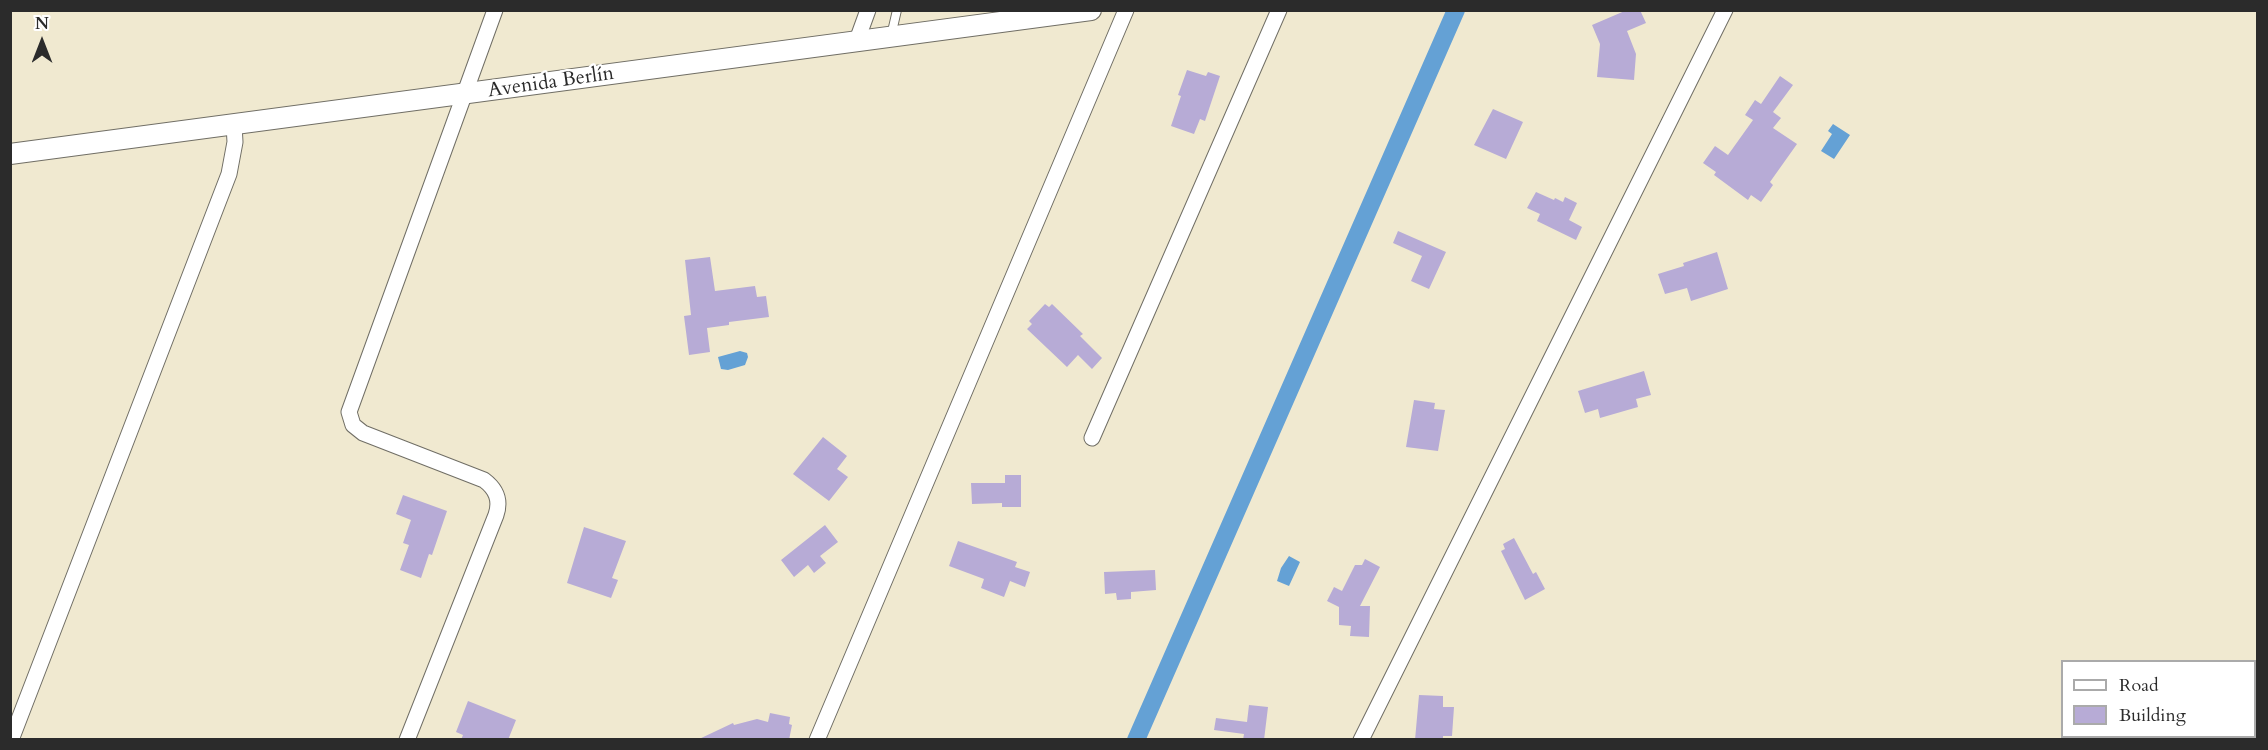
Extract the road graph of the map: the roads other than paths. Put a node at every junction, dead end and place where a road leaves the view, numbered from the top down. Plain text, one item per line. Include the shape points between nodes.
1 (495, 10) edge
2 (868, 10) edge
3 (897, 10) edge
4 (1091, 10) edge
5 (1126, 10) edge
6 (1279, 10) edge
7 (1725, 10) edge
8 (891, 38) junction
9 (856, 43) junction
10 (466, 94) junction
11 (234, 125) junction
12 (10, 154) edge
13 (1092, 438) dead end
14 (11, 740) edge
15 (407, 740) edge
16 (817, 740) edge
17 (1361, 740) edge

1 - 10 street
2 - 9 street
3 - 8 lane
4 - 8 street, Avenida Berlín
5 - 16 street
6 - 13 street
7 - 17 street
8 - 9 street, Avenida Berlín
9 - 10 street, Avenida Berlín
10 - 11 street, Avenida Berlín
10 - 15 street via 349,412 353,425 363,433 484,480 494,489 499,502
11 - 12 street, Avenida Berlín
11 - 14 street via 230,174

